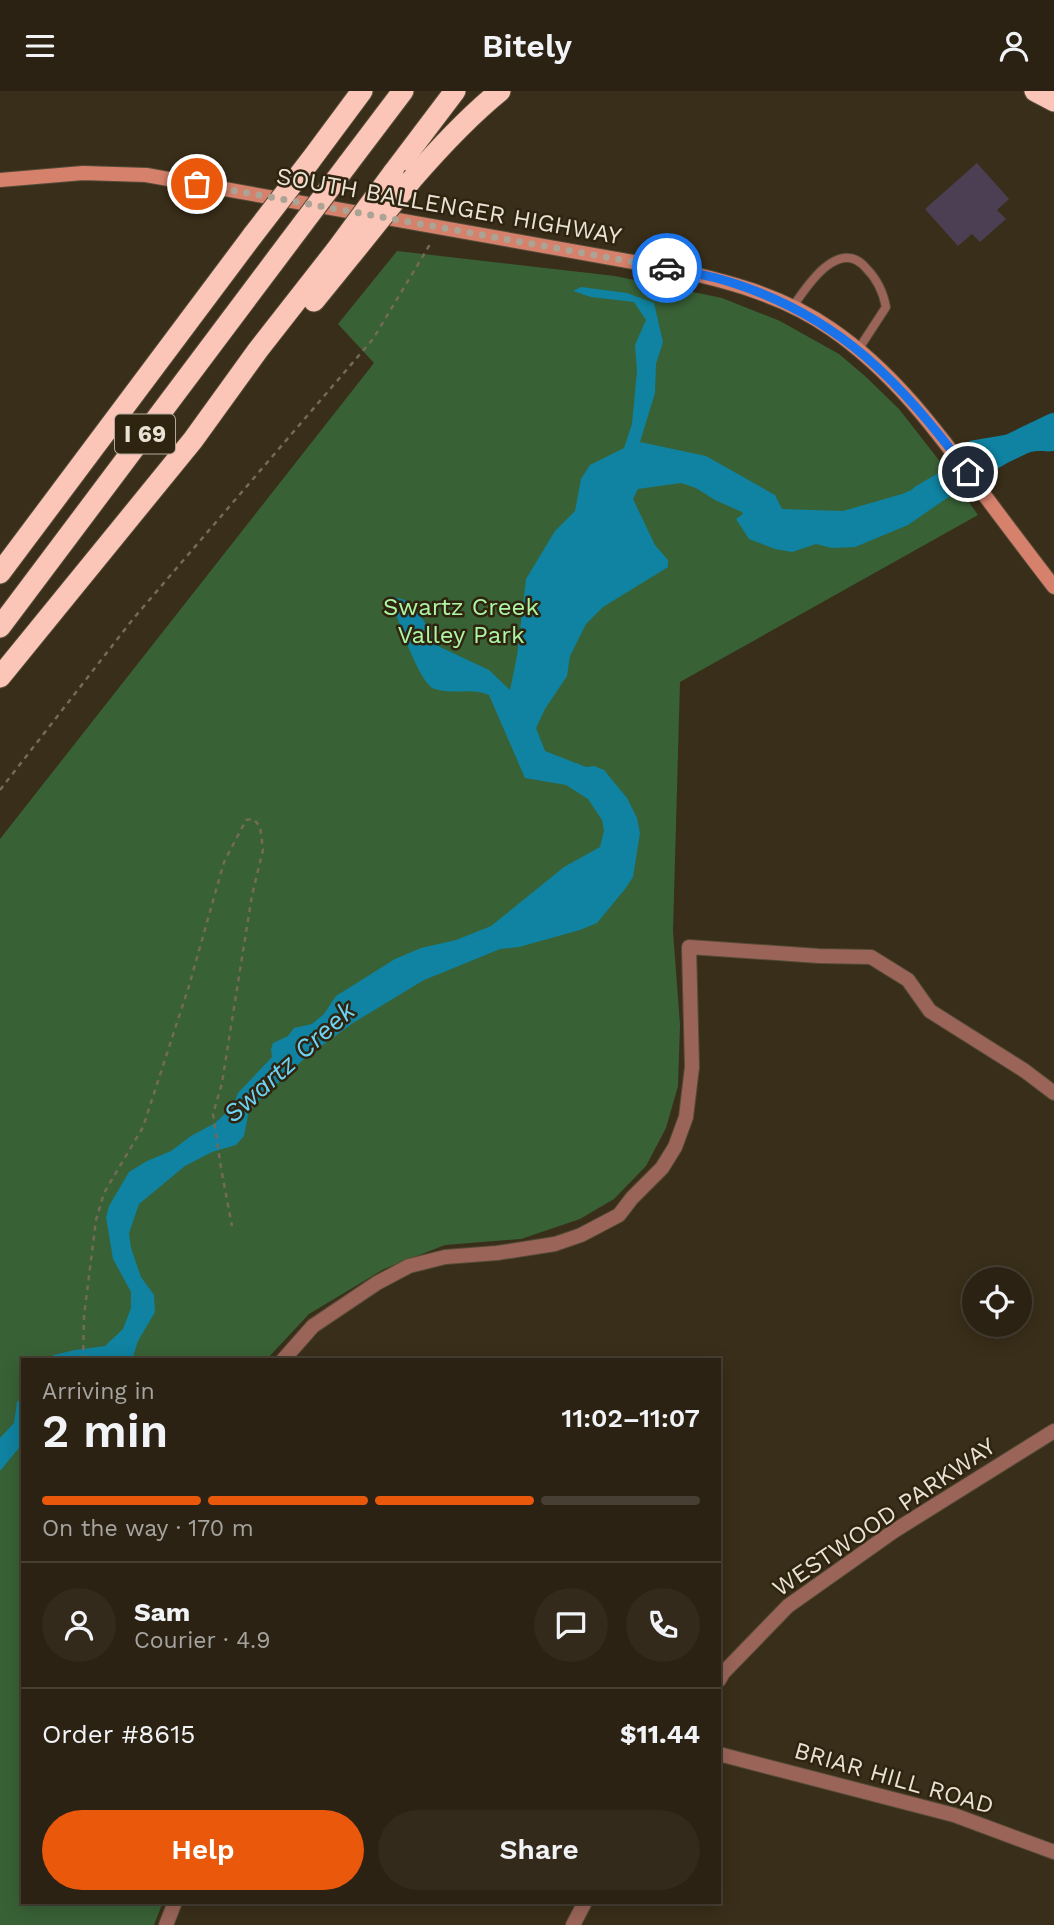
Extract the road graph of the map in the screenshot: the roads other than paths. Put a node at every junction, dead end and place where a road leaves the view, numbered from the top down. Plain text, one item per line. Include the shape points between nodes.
1 (362, 91) edge
2 (402, 91) edge
3 (455, 91) edge
4 (500, 91) edge
5 (1035, 91) edge
6 (1054, 101) edge
7 (404, 175) junction
8 (0, 180) edge
9 (792, 308) junction
10 (858, 350) junction
11 (0, 573) edge
12 (1054, 587) edge
13 (0, 627) edge
14 (0, 677) edge
15 (1054, 1093) edge
16 (285, 1358) edge
17 (1054, 1431) edge
18 (721, 1678) edge
19 (721, 1755) edge
20 (1054, 1852) edge
21 (174, 1904) edge
22 (584, 1904) edge
23 (166, 1925) edge
24 (573, 1925) edge

1 - 11 highway, I 69, bridge
2 - 13 highway, I 69, bridge
3 - 7 highway
4 - 7 highway
5 - 6 highway
7 - 14 highway, bridge via 257,370
8 - 9 street, SOUTH BALLENGER HIGHWAY via 83,173 146,175 667,268 729,281
9 - 10 street, SOUTH BALLENGER HIGHWAY via 830,328
9 - 10 lane via 809,282 830,263 852,257 861,261 884,293 886,307
10 - 12 street, SOUTH BALLENGER HIGHWAY via 905,393
15 - 16 street via 930,1011 908,980 871,957 690,947 692,1067 685,1117 662,1168 620,1215 555,1244 445,1257 409,1266 313,1326
17 - 18 street, WESTWOOD PARKWAY via 894,1531 788,1606
19 - 20 street, BRIAR HILL ROAD via 954,1815
21 - 23 street
22 - 24 street

